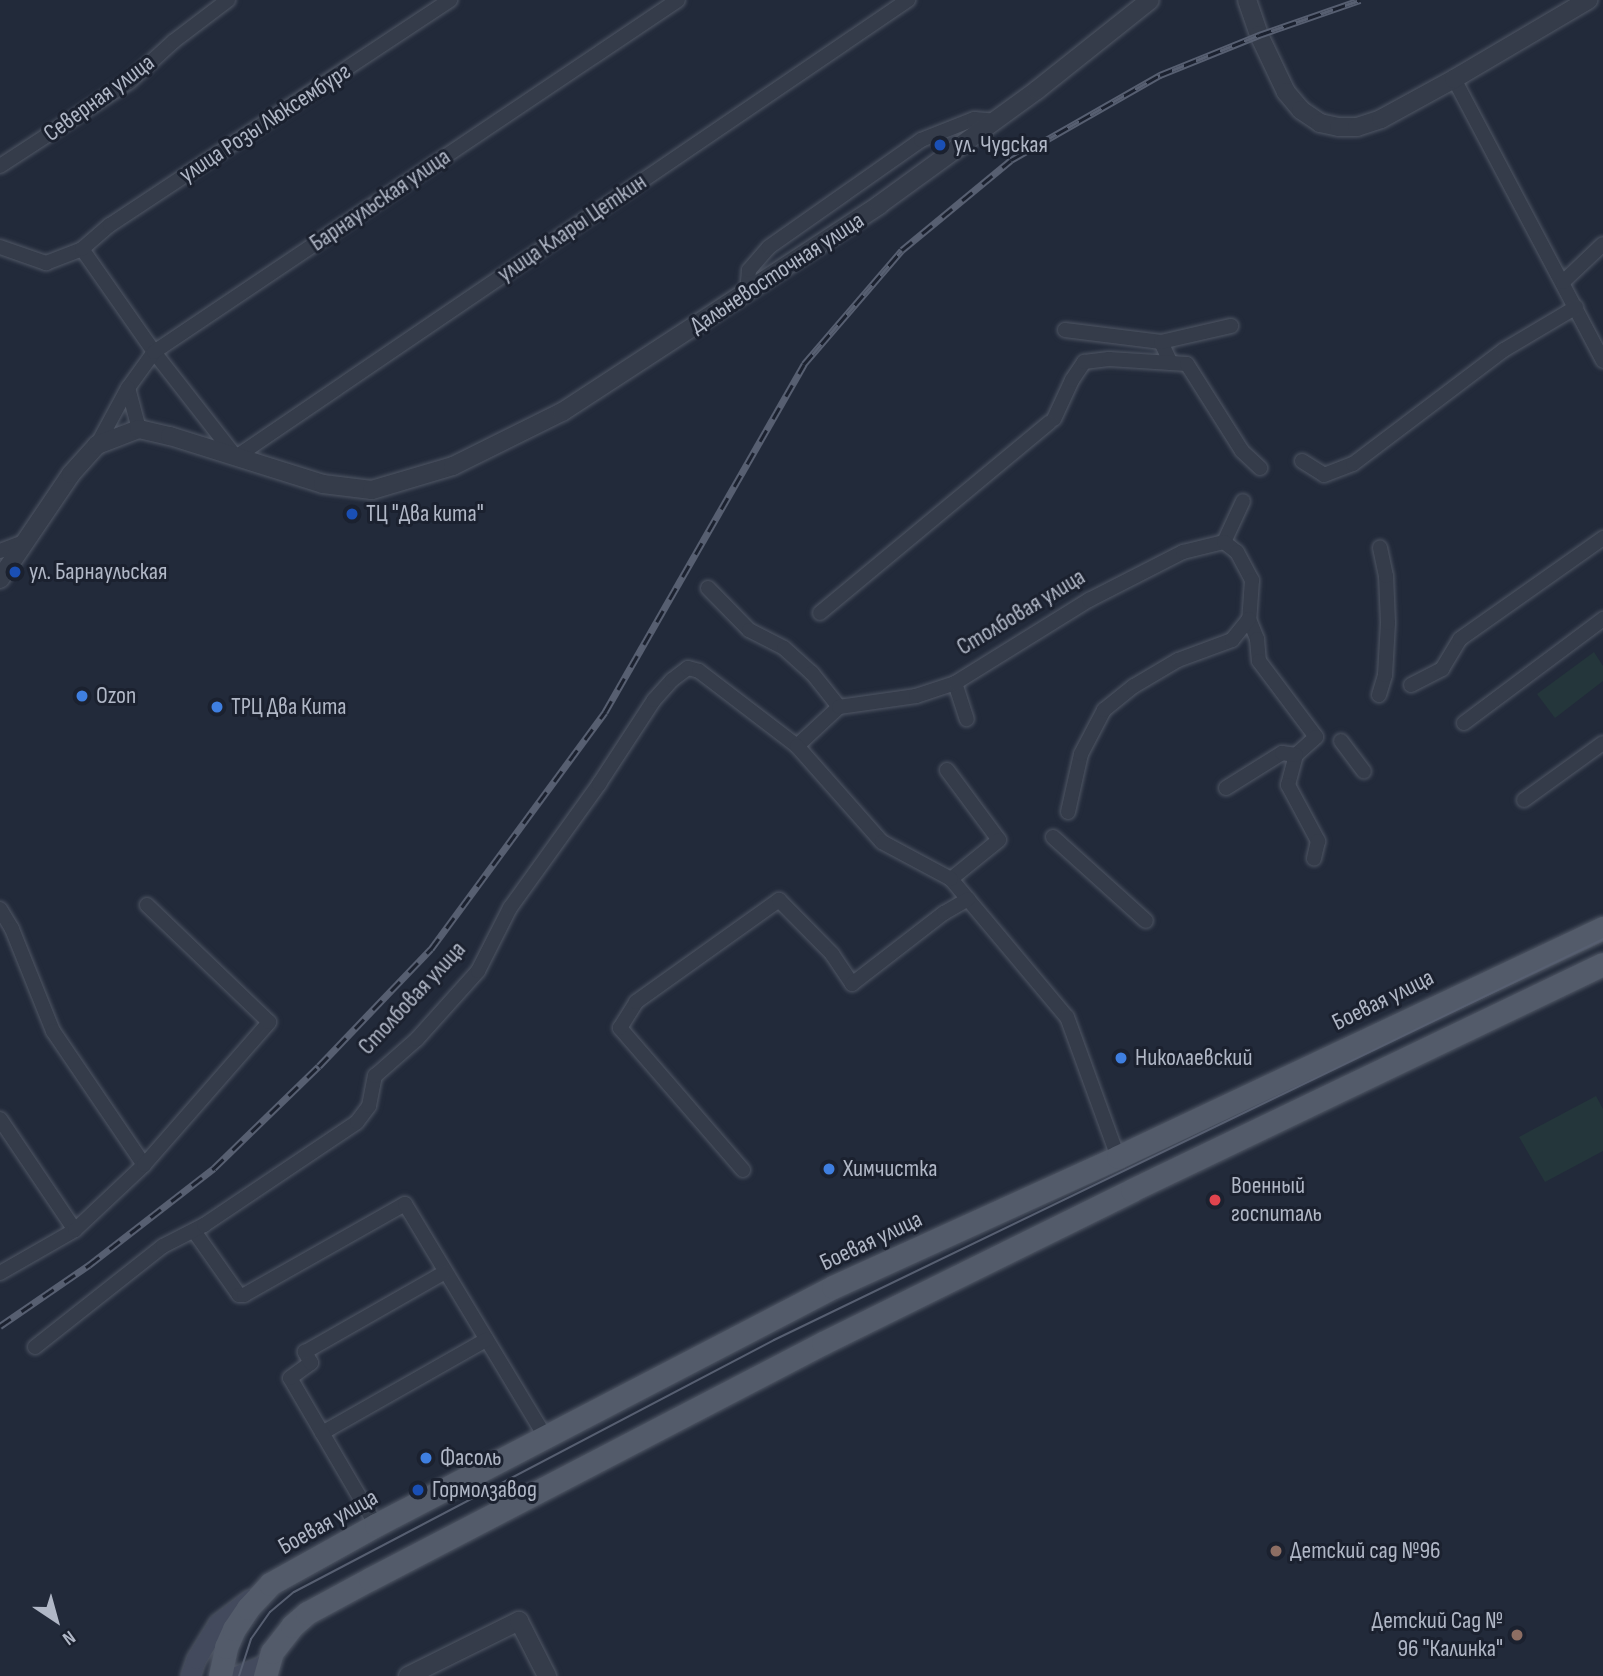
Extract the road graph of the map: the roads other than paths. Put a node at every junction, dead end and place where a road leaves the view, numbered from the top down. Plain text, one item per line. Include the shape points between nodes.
1 (228, 0) edge
2 (450, 0) edge
3 (678, 0) edge
4 (908, 0) edge
5 (1150, 0) edge
6 (1247, 0) edge
7 (1588, 0) edge
8 (1454, 79) junction
9 (995, 121) junction
10 (0, 166) edge
11 (1603, 244) edge
12 (0, 247) edge
13 (82, 249) junction
14 (1563, 282) junction
15 (747, 293) junction
16 (1576, 307) junction
17 (1231, 326) dead end
18 (1065, 330) dead end
19 (1161, 342) junction
20 (154, 352) junction
21 (1603, 361) edge
22 (1171, 363) junction
23 (128, 388) junction
24 (139, 429) junction
25 (97, 445) junction
26 (236, 457) junction
27 (1302, 461) dead end
28 (1261, 468) dead end
29 (1243, 502) dead end
30 (1603, 538) edge
31 (24, 542) junction
32 (1224, 542) junction
33 (1380, 548) dead end
34 (0, 551) edge
35 (0, 579) edge
36 (708, 588) dead end
37 (820, 613) dead end
38 (1249, 619) junction
39 (1603, 619) edge
40 (955, 683) junction
41 (1411, 685) dead end
42 (1379, 695) dead end
43 (839, 706) junction
44 (967, 719) dead end
45 (1464, 723) dead end
46 (1341, 741) dead end
47 (1603, 743) edge
48 (797, 746) junction
49 (1296, 755) junction
50 (947, 770) dead end
51 (1364, 771) dead end
52 (1226, 788) dead end
53 (1524, 800) dead end
54 (1068, 812) dead end
55 (1053, 837) dead end
56 (1314, 859) dead end
57 (951, 880) junction
58 (968, 899) junction
59 (147, 905) dead end
60 (0, 909) edge
61 (1146, 921) dead end
62 (1603, 928) edge
63 (1603, 964) edge
64 (0, 1119) edge
65 (1118, 1157) junction
66 (144, 1164) junction
67 (743, 1170) dead end
68 (1132, 1190) junction
69 (75, 1230) junction
70 (194, 1231) junction
71 (445, 1272) junction
72 (0, 1273) edge
73 (486, 1340) junction
74 (35, 1347) dead end
75 (322, 1433) junction
76 (545, 1436) junction
77 (376, 1525) junction
78 (270, 1584) junction
79 (267, 1670) edge
80 (191, 1676) edge
81 (220, 1676) edge
82 (236, 1676) edge
83 (408, 1676) edge
84 (547, 1676) edge

1 - 10 street, Северная улица via 129,82
2 - 13 street, улица Розы Люксембург via 110,225
3 - 20 street, Барнаульская улица
4 - 26 street, улица Клары Цеткин
5 - 9 street, Дальневосточная улица
6 - 8 street via 1286,92 1301,110 1320,122 1357,127
7 - 8 street
8 - 14 street
9 - 15 street, Дальневосточная улица
9 - 15 street via 974,118 921,140 769,247 748,270
11 - 14 street
12 - 13 street, улица Розы Люксембург via 46,263
13 - 20 street
14 - 16 street
15 - 26 street, Дальневосточная улица via 562,412 453,466 372,490 323,484
16 - 21 street
16 - 27 street via 1504,350 1353,464 1324,475
17 - 19 street
18 - 19 street
19 - 22 street
20 - 23 street, Барнаульская улица
20 - 26 street
22 - 28 street via 1187,364 1242,451
22 - 37 street via 1084,362 1051,421
23 - 24 street
23 - 25 street, Барнаульская улица
24 - 25 street
24 - 26 street
25 - 31 street
29 - 32 street
30 - 41 street via 1460,639 1441,669
31 - 34 street
31 - 35 street
32 - 38 street via 1237,552 1252,580
32 - 40 street, Столбовая улица via 1183,552 1089,600
33 - 42 street via 1388,623
36 - 43 street via 749,630 784,648 812,673
38 - 49 street via 1259,661 1316,737
38 - 54 street via 1232,640 1178,660 1104,710 1081,754
39 - 45 street
40 - 43 street, Столбовая улица via 916,696
40 - 44 street
43 - 48 street
46 - 51 street
47 - 53 street
48 - 57 street, Столбовая улица via 882,842
48 - 70 street, Столбовая улица via 699,671 688,668 679,673 654,700 510,908 478,971 417,1039 375,1076 365,1112 357,1122
49 - 52 street via 1282,753
49 - 56 street via 1288,785 1318,841
50 - 57 street via 999,839
55 - 61 street
57 - 58 street, Столбовая улица
58 - 65 street, Столбовая улица via 1067,1017
58 - 67 street via 852,984 832,954 779,900 636,1002 620,1028
59 - 66 street via 269,1022
60 - 66 street via 53,1031
62 - 65 main road, Боевая улица
63 - 68 main road
64 - 69 street
65 - 68 main road, Столбовая улица
65 - 76 main road, Боевая улица via 833,1287
66 - 69 street
68 - 79 main road via 822,1343 307,1613 279,1642
69 - 72 street
70 - 71 street via 239,1295 244,1295 405,1204
70 - 74 street, Столбовая улица via 163,1246
71 - 73 street
71 - 75 street via 305,1352 311,1363 290,1378
73 - 75 street
73 - 76 street
75 - 77 street
76 - 77 main road, Боевая улица
77 - 78 main road, Боевая улица
78 - 80 main road via 218,1623 195,1659
78 - 81 main road, Боевая улица via 234,1629
79 - 82 main road
83 - 84 street via 520,1621

